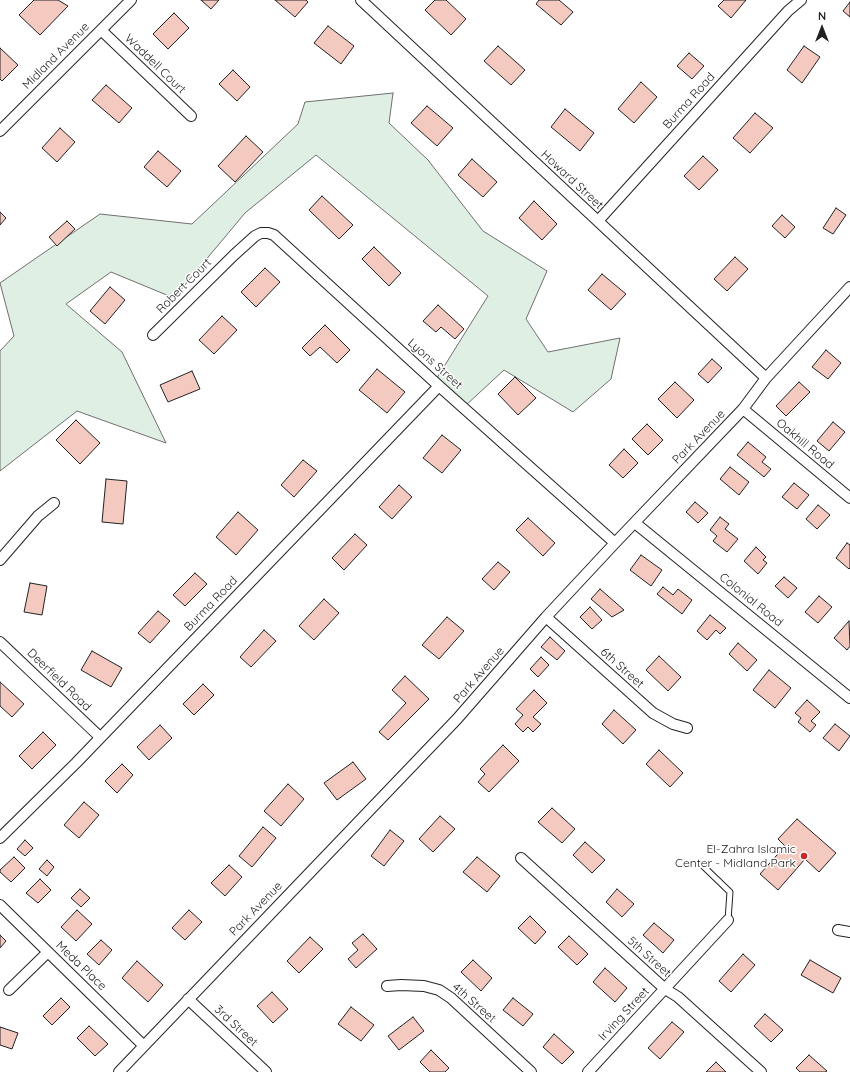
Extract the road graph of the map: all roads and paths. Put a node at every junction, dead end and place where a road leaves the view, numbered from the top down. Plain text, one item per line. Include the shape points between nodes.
1 (131, 0) edge
2 (361, 0) edge
3 (801, 0) edge
4 (100, 30) junction
5 (191, 116) dead end
6 (0, 131) edge
7 (598, 222) junction
8 (234, 255) joint
9 (850, 287) edge
10 (153, 335) dead end
11 (766, 378) junction
12 (439, 386) junction
13 (744, 409) junction
14 (850, 498) edge
15 (54, 502) dead end
16 (635, 523) junction
17 (615, 543) junction
18 (0, 560) edge
19 (546, 617) junction
20 (0, 642) edge
21 (850, 698) edge
22 (687, 728) dead end
23 (100, 738) junction
24 (0, 838) edge
25 (521, 858) dead end
26 (702, 864) dead end
27 (0, 905) edge
28 (728, 920) joint
29 (838, 930) dead end
30 (850, 932) edge
31 (48, 952) junction
32 (387, 986) dead end
33 (665, 989) junction
34 (9, 990) dead end
35 (188, 999) junction
36 (144, 1046) junction
37 (119, 1072) edge
38 (266, 1072) edge
39 (530, 1072) edge
40 (588, 1072) edge
41 (761, 1072) edge

1 - 4 street, Midland Avenue
2 - 7 street, Howard Street
3 - 7 street, Burma Road via 788,11
4 - 5 street, Waddell Court
4 - 6 street, Midland Avenue
7 - 11 street, Howard Street
8 - 10 street, Robert Court
8 - 12 street, Lyons Street via 261,233 274,235
9 - 11 street, Park Avenue
11 - 13 street, Park Avenue
12 - 17 street, Lyons Street
12 - 23 street, Burma Road
13 - 14 street, Oakhill Road
13 - 16 street, Park Avenue
15 - 18 street via 38,516
16 - 17 street, Park Avenue
16 - 21 street, Colonial Road
17 - 19 street, Park Avenue
19 - 22 street, 6th Street via 653,713
19 - 35 street, Park Avenue via 457,719
20 - 23 street, Deerfield Road
23 - 24 street, Burma Road
25 - 33 street, 5th Street
26 - 28 lane via 730,892
27 - 31 street, Meda Place
28 - 33 street, Irving Street
29 - 30 street
31 - 34 street
31 - 36 street, Meda Place
32 - 39 street, 4th Street via 424,986 439,990 451,998
33 - 40 street, Irving Street
33 - 41 street, 5th Street via 678,997
35 - 36 street, Park Avenue
35 - 38 street, 3rd Street
36 - 37 street, Park Avenue

